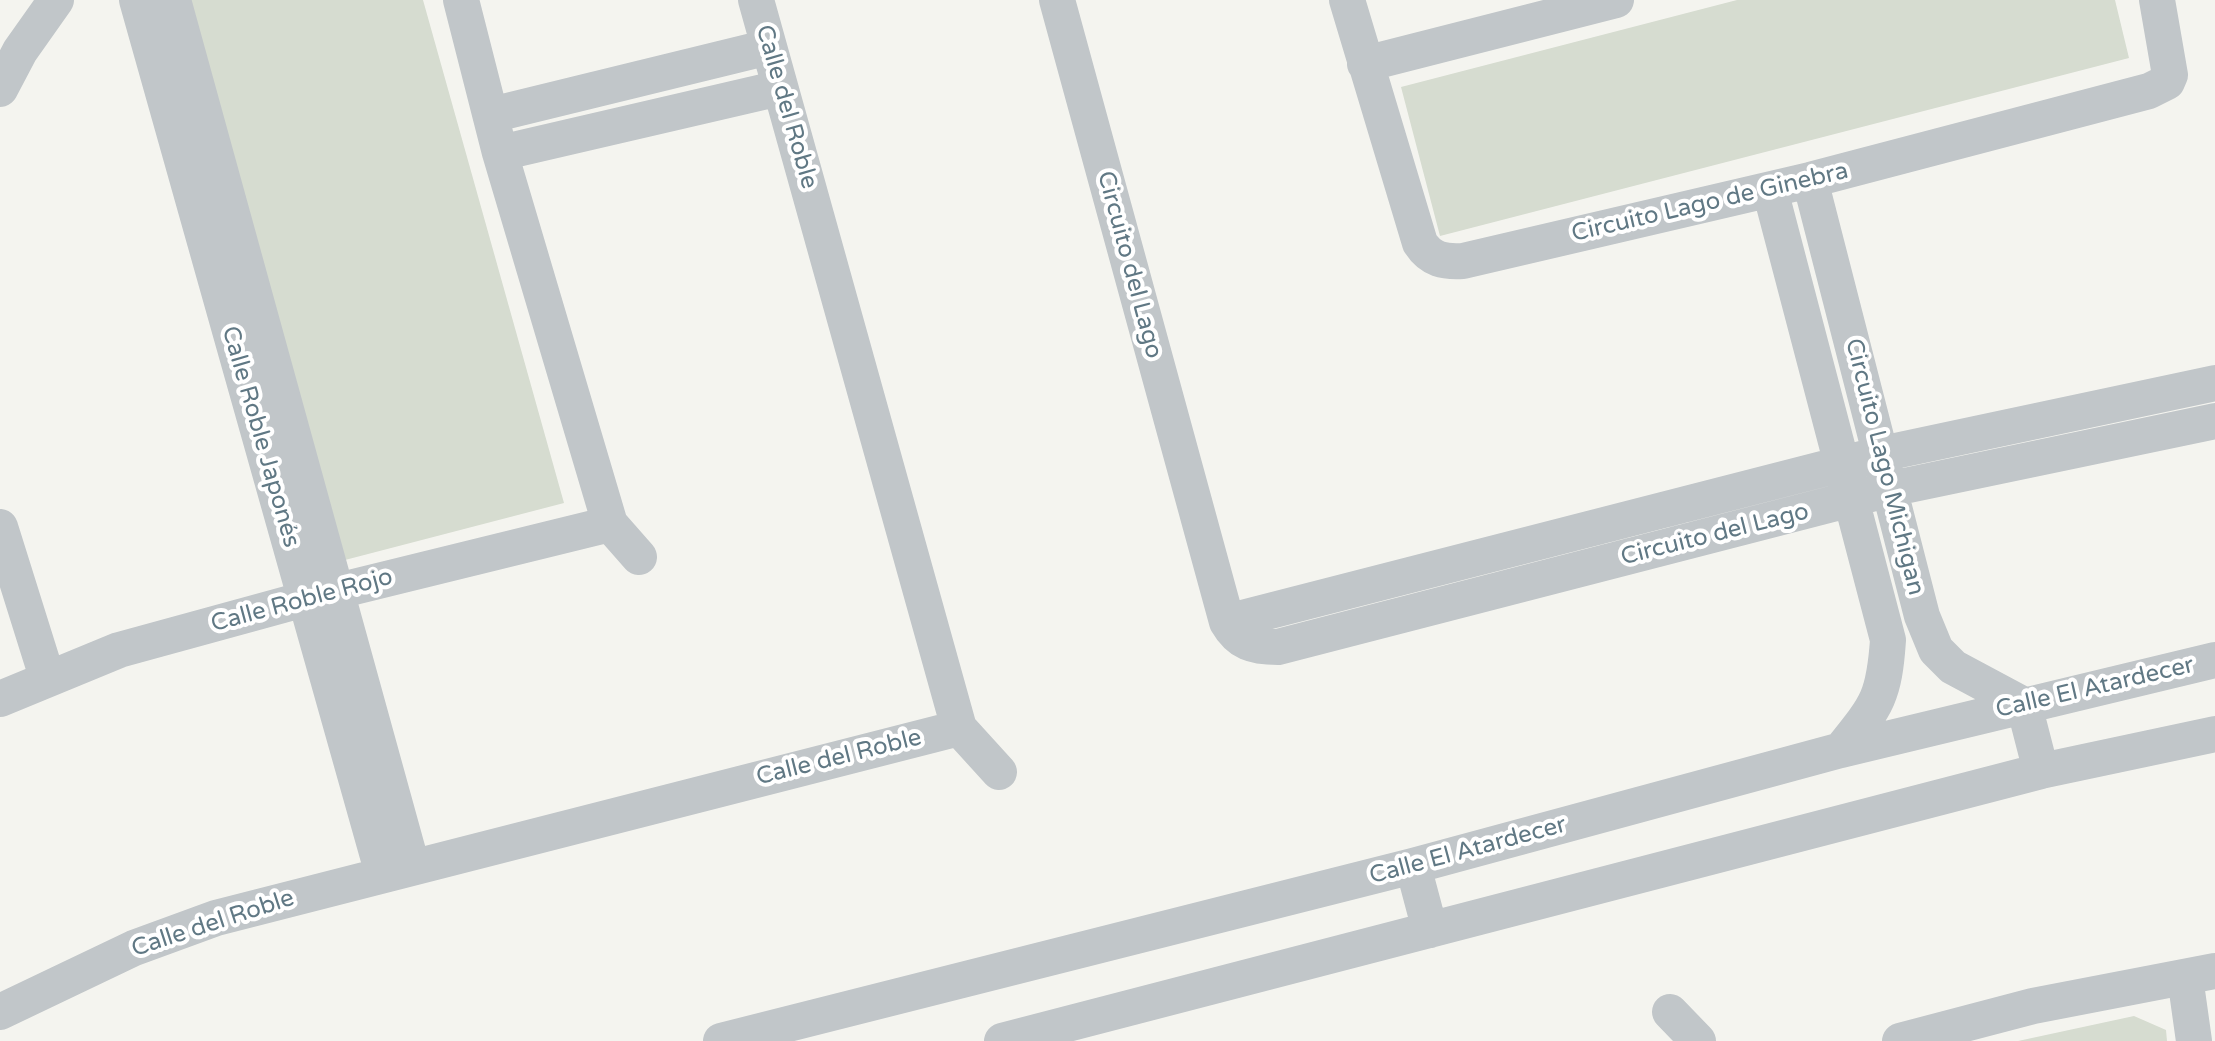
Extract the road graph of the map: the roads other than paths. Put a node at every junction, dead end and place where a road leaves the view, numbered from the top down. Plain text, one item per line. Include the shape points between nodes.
1 (56, 0) edge
2 (137, 0) edge
3 (173, 0) edge
4 (461, 0) edge
5 (756, 0) edge
6 (1057, 0) edge
7 (1347, 0) edge
8 (1616, 0) edge
9 (2157, 0) edge
10 (769, 47) junction
11 (1365, 64) junction
12 (780, 88) junction
13 (0, 89) edge
14 (491, 115) junction
15 (500, 153) junction
16 (1810, 180) junction
17 (1770, 190) junction
18 (228, 264) junction
19 (2215, 383) edge
20 (2215, 421) edge
21 (1881, 454) junction
22 (1842, 464) junction
23 (1890, 489) junction
24 (1851, 499) junction
25 (610, 524) junction
26 (0, 527) edge
27 (639, 557) dead end
28 (321, 595) junction
29 (1227, 622) junction
30 (2215, 660) edge
31 (47, 677) junction
32 (0, 699) edge
33 (2024, 705) junction
34 (959, 728) junction
35 (2215, 734) edge
36 (1841, 750) junction
37 (2041, 771) junction
38 (999, 772) dead end
39 (1413, 866) junction
40 (397, 870) junction
41 (1430, 930) junction
42 (2200, 974) edge
43 (0, 1012) edge
44 (1670, 1012) dead end
45 (721, 1041) edge
46 (1002, 1041) edge
47 (1698, 1041) edge
48 (1900, 1041) edge
49 (2194, 1041) edge

1 - 13 street
2 - 18 street, Calle Roble Japonés
3 - 18 street, Calle Roble Japonés
4 - 14 street
5 - 10 street, Calle del Roble
6 - 29 street, Circuito del Lago
7 - 11 street, Circuito Lago de Ginebra
8 - 11 street
9 - 16 street, Circuito Lago de Ginebra via 2170,75 2159,87
10 - 12 street, Calle del Roble
10 - 14 street
11 - 17 street, Circuito Lago de Ginebra via 1420,243 1434,258 1463,261
12 - 15 street
12 - 34 street, Calle del Roble
14 - 15 street
15 - 25 street
16 - 17 street, Circuito Lago de Ginebra
16 - 21 street, Circuito Lago Michigan
17 - 22 street, Circuito Lago Michigan
18 - 28 street, Calle Roble Japonés
19 - 21 street, Circuito del Lago
20 - 23 street, Circuito del Lago
21 - 22 street, Circuito del Lago
21 - 23 street, Circuito Lago Michigan
22 - 24 street, Circuito Lago Michigan
22 - 29 street, Circuito del Lago
23 - 24 street, Circuito del Lago
23 - 33 street, Circuito Lago Michigan via 1922,616 1936,650 1953,667
24 - 29 street, Circuito del Lago via 1278,647 1249,644
24 - 36 street, Circuito Lago Michigan via 1888,640 1877,705
25 - 27 street
25 - 28 street, Calle Roble Rojo
26 - 31 street
28 - 31 street, Calle Roble Rojo via 119,650
28 - 40 street, Calle Roble Japonés
30 - 33 street, Calle El Atardecer
31 - 32 street, Calle Roble Rojo
33 - 36 street, Calle El Atardecer
33 - 37 street
34 - 38 street
34 - 40 street, Calle del Roble
35 - 37 street
36 - 39 street, Calle El Atardecer
37 - 41 street
39 - 41 street
39 - 45 street, Calle El Atardecer
40 - 43 street, Calle del Roble via 216,918 134,948
41 - 46 street
42 - 48 street via 2033,1006
42 - 49 street
44 - 47 street

